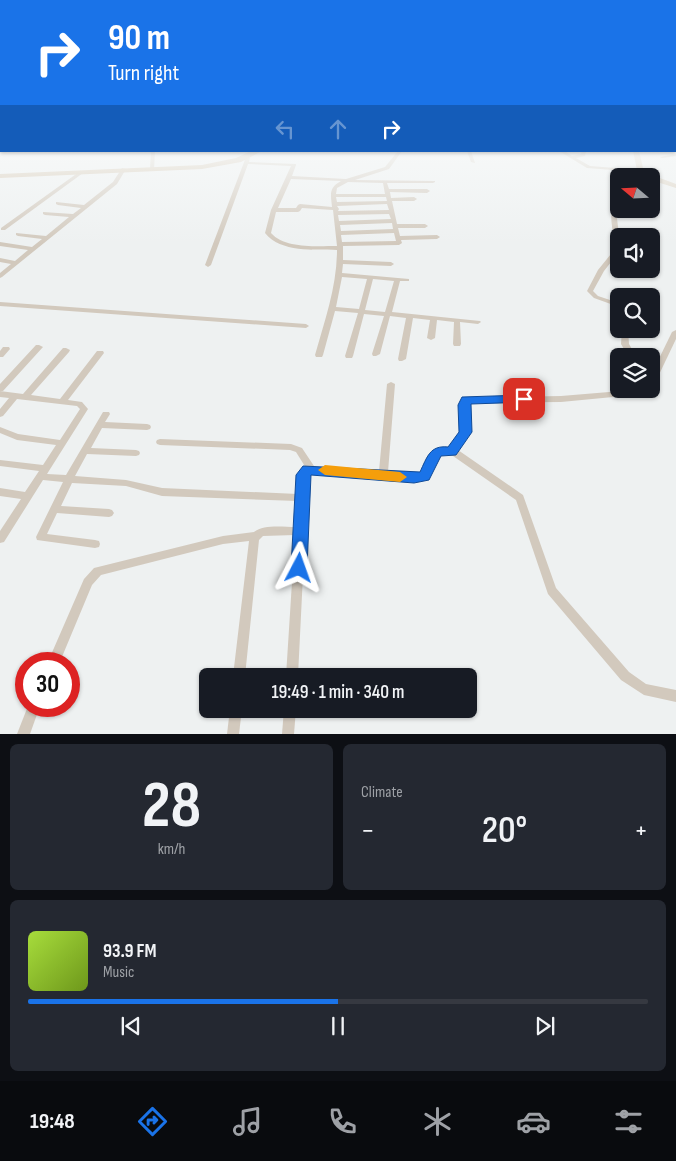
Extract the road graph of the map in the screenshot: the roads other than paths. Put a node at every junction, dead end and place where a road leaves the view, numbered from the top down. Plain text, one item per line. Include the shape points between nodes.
1 (76, 176) edge
2 (120, 176) edge
3 (239, 176) edge
4 (361, 176) edge
5 (289, 177) joint
6 (660, 180) edge
7 (345, 181) junction
8 (433, 182) dead end
9 (351, 186) dead end
10 (676, 186) edge
11 (427, 190) dead end
12 (388, 193) junction
13 (334, 195) junction
14 (414, 199) dead end
15 (58, 203) dead end
16 (85, 207) junction
17 (336, 208) junction
18 (274, 210) junction
19 (392, 212) junction
20 (45, 213) dead end
21 (73, 216) junction
22 (614, 218) edge
23 (338, 223) junction
24 (425, 226) dead end
25 (3, 229) dead end
26 (396, 229) junction
27 (339, 233) junction
28 (18, 234) dead end
29 (436, 237) dead end
30 (47, 238) junction
31 (0, 244) edge
32 (340, 246) junction
33 (33, 249) junction
34 (0, 260) edge
35 (340, 262) junction
36 (16, 263) junction
37 (390, 264) dead end
38 (208, 265) dead end
39 (338, 275) junction
40 (0, 276) edge
41 (371, 277) junction
42 (398, 279) junction
43 (407, 280) dead end
44 (610, 302) edge
45 (0, 304) edge
46 (332, 309) junction
47 (361, 312) junction
48 (388, 314) junction
49 (410, 316) junction
50 (434, 318) junction
51 (458, 321) junction
52 (478, 322) dead end
53 (306, 326) dead end
54 (676, 332) edge
55 (431, 338) dead end
56 (457, 344) dead end
57 (39, 347) dead end
58 (6, 349) dead end
59 (66, 350) dead end
60 (100, 353) dead end
61 (319, 354) dead end
62 (376, 354) dead end
63 (0, 355) edge
64 (349, 356) dead end
65 (402, 359) dead end
66 (660, 364) edge
67 (391, 384) dead end
68 (0, 389) edge
69 (0, 394) edge
70 (610, 395) edge
71 (15, 396) junction
72 (25, 397) junction
73 (62, 402) junction
74 (0, 414) edge
75 (106, 414) dead end
76 (99, 425) junction
77 (147, 427) dead end
78 (0, 430) edge
79 (160, 442) dead end
80 (63, 443) junction
81 (85, 451) junction
82 (452, 452) junction
83 (136, 453) dead end
84 (0, 463) edge
85 (312, 469) junction
86 (44, 473) junction
87 (383, 475) junction
88 (69, 479) junction
89 (0, 492) edge
90 (28, 496) junction
91 (302, 498) junction
92 (55, 509) junction
93 (109, 513) dead end
94 (302, 531) junction
95 (256, 536) junction
96 (0, 539) edge
97 (95, 544) dead end
98 (58, 652) edge
99 (240, 668) edge
100 (293, 668) edge
101 (676, 696) edge
102 (30, 717) edge
103 (235, 718) edge
104 (289, 718) edge
105 (23, 734) edge
106 (233, 734) edge
107 (288, 734) edge

1 - 25 street
2 - 16 street via 116,183
3 - 38 street
4 - 7 street
5 - 7 street
5 - 18 street
6 - 10 main road
7 - 12 street
7 - 13 street via 336,186
8 - 12 street
9 - 12 street
11 - 12 street
12 - 13 street
12 - 14 street
12 - 17 street
12 - 19 street
13 - 17 street
15 - 16 street
16 - 21 street
17 - 18 street via 300,206 298,210
17 - 19 street
17 - 23 street
18 - 32 street via 268,234 272,240 289,245
19 - 26 street
20 - 21 street
21 - 30 street
22 - 44 street via 618,249 590,291
23 - 26 street
23 - 27 street
24 - 26 street
26 - 27 street
26 - 29 street
26 - 32 street via 399,242 396,244
27 - 32 street
28 - 30 street
30 - 33 street
31 - 33 street
32 - 35 street
33 - 36 street
34 - 36 street
35 - 37 street
35 - 39 street
36 - 40 street
39 - 41 street
39 - 46 street
41 - 42 street
41 - 47 street
42 - 43 street
42 - 48 street
45 - 53 street
46 - 47 street
46 - 61 street
47 - 48 street
47 - 64 street
48 - 49 street
48 - 62 street
49 - 50 street
49 - 65 street
50 - 51 street
50 - 55 street
51 - 52 street
51 - 56 street
54 - 66 street
57 - 68 street
58 - 63 street
59 - 72 street
60 - 73 street
67 - 87 street
69 - 71 street
70 - 82 street via 561,400 466,400 466,432
71 - 72 street
71 - 74 street
72 - 73 street
73 - 80 street via 82,405 84,409
75 - 76 street
76 - 77 street
76 - 81 street
78 - 80 street via 18,438
79 - 85 street via 291,446 299,450
80 - 86 street
81 - 83 street
81 - 88 street
82 - 87 street via 439,451 424,476
82 - 101 street via 524,503 552,591 625,676 644,689
84 - 86 street
85 - 87 street
85 - 91 street via 302,475
86 - 88 street
86 - 90 street
88 - 91 street via 126,483 162,492
88 - 92 street
89 - 90 street
90 - 96 street
91 - 94 street
92 - 93 street
92 - 97 street via 41,539
94 - 95 street via 263,532
94 - 100 street
95 - 98 street via 223,540 98,570 88,582
95 - 99 street
102 - 105 street
103 - 106 street
104 - 107 street

